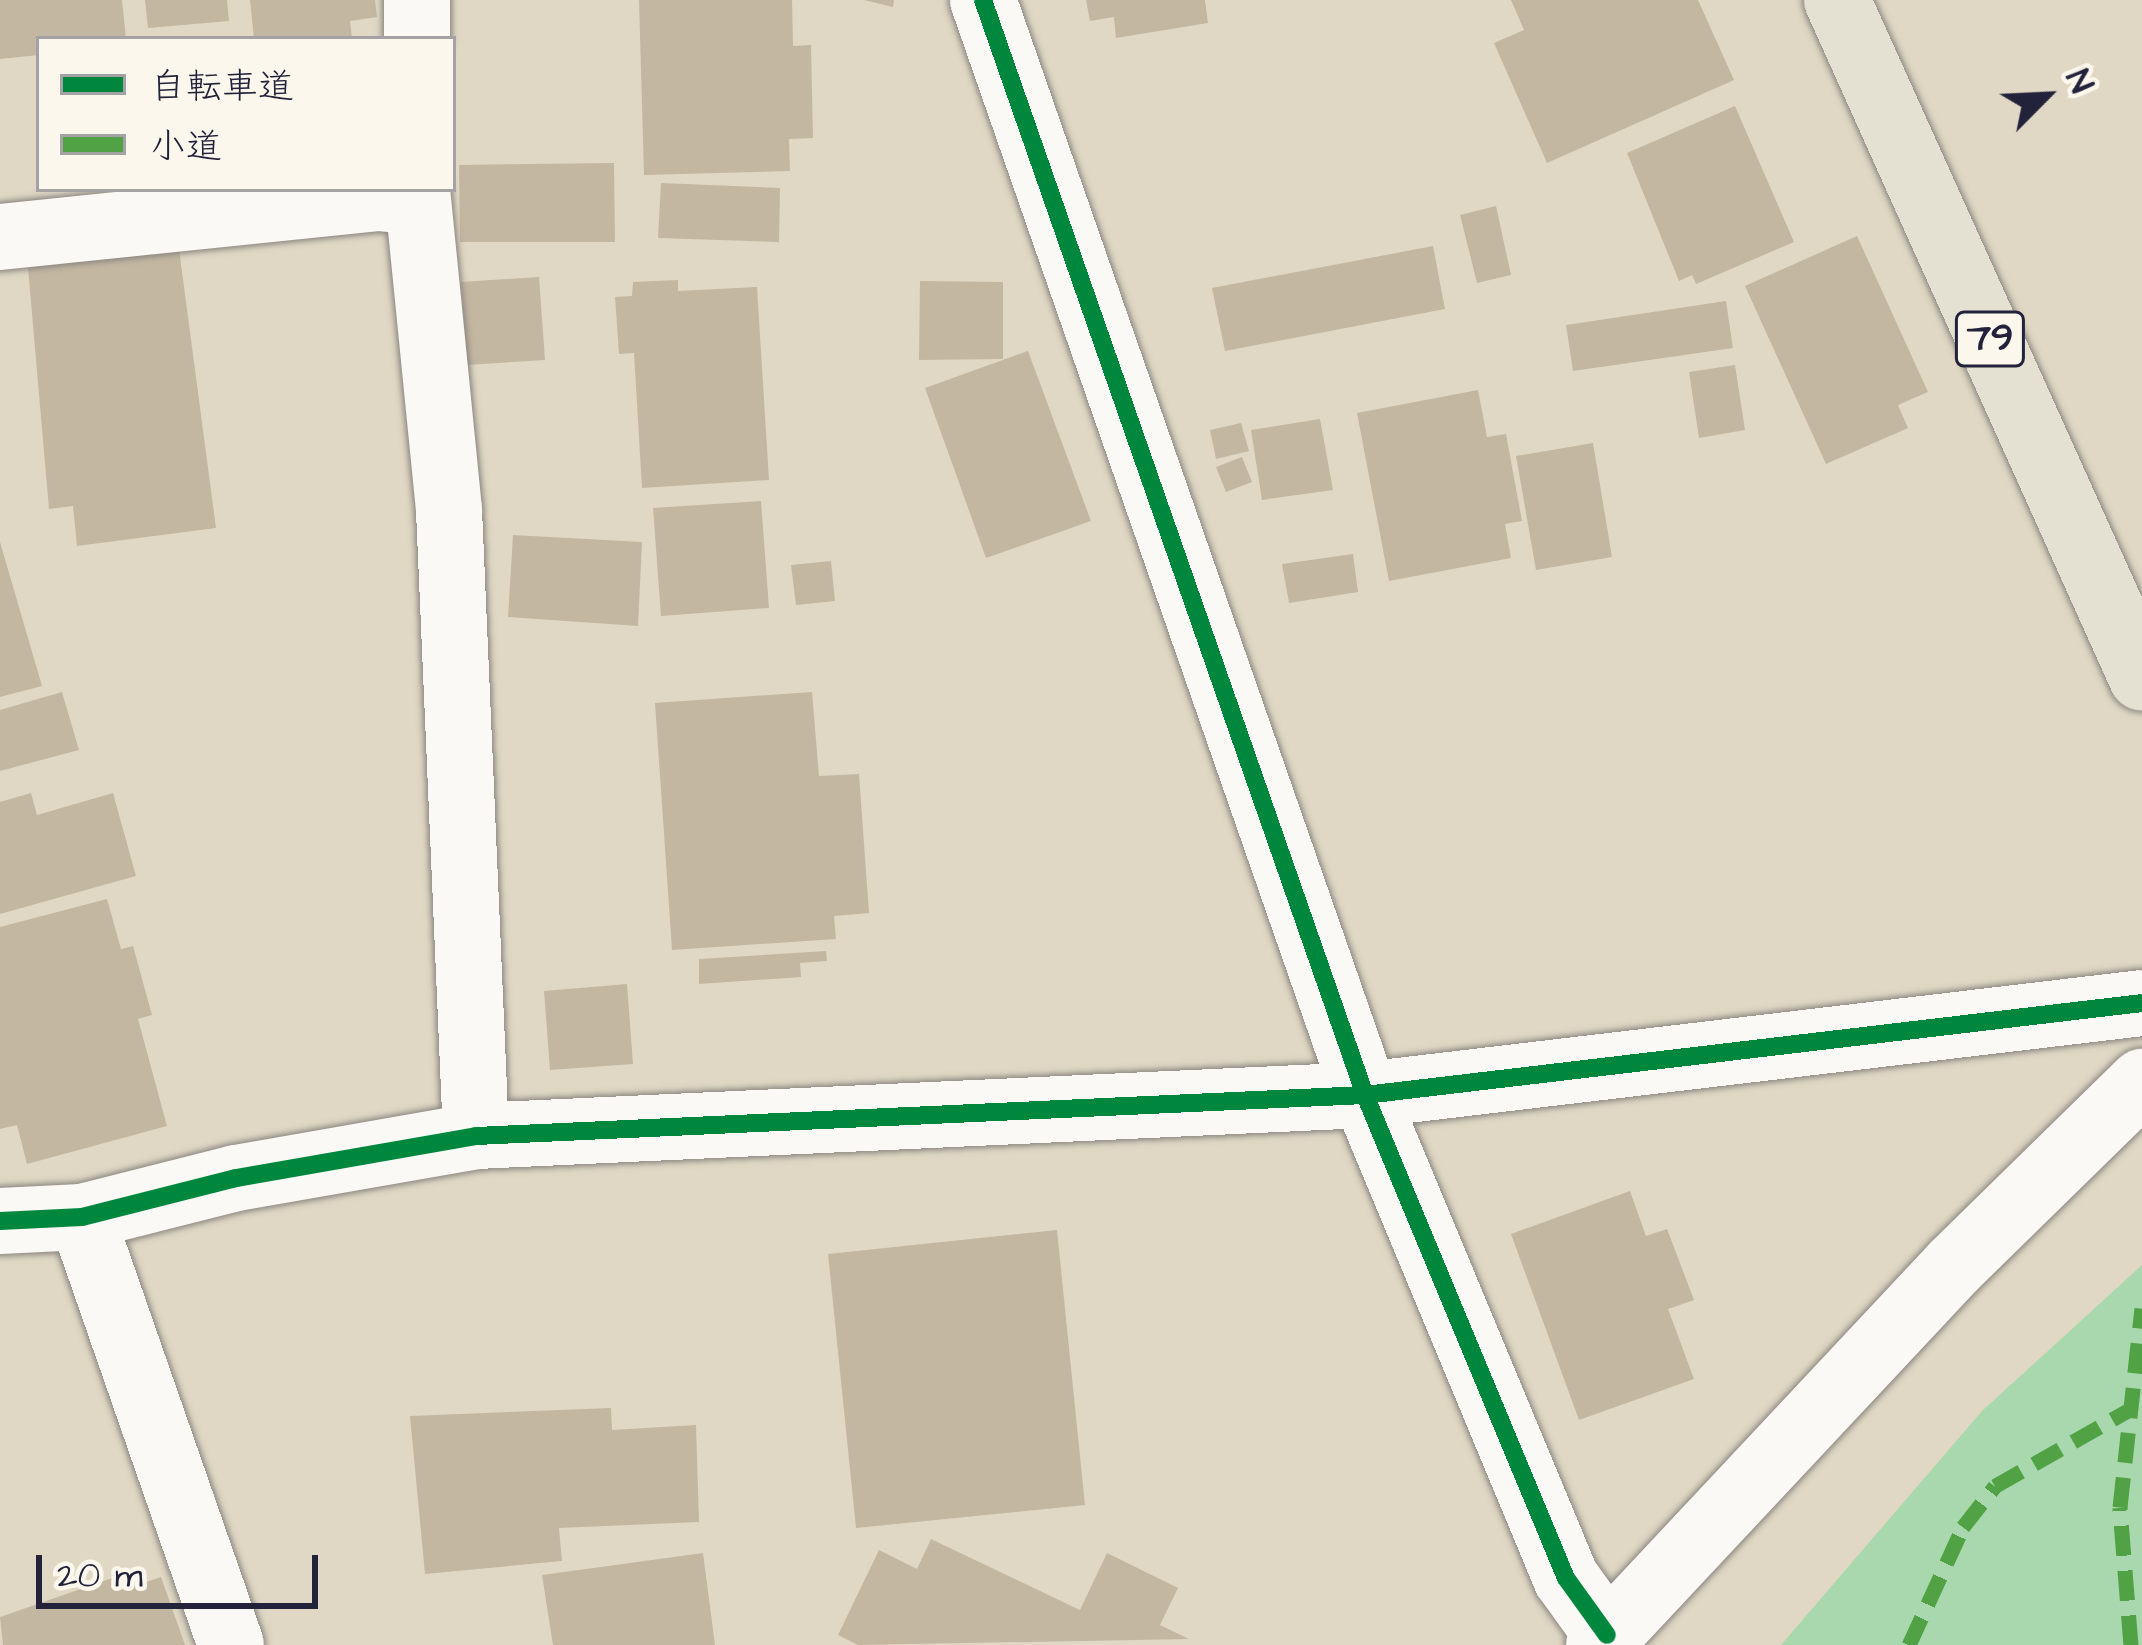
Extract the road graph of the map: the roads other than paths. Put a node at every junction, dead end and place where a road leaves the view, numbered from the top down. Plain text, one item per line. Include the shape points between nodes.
1 (416, 0) edge
2 (983, 0) edge
3 (1837, 0) edge
4 (416, 36) edge
5 (417, 196) edge
6 (0, 237) edge
7 (2142, 678) edge
8 (2142, 1004) edge
9 (2142, 1082) edge
10 (1365, 1095) junction
11 (476, 1136) junction
12 (82, 1217) junction
13 (0, 1221) edge
14 (1603, 1640) edge
15 (231, 1645) edge

1 - 4 street
2 - 10 street
3 - 7 main road, 79
5 - 6 street
5 - 11 street via 449,510
8 - 10 street
9 - 14 street via 1955,1265
10 - 11 street
10 - 14 street via 1566,1578
11 - 12 street via 236,1178
12 - 13 street
12 - 15 street

